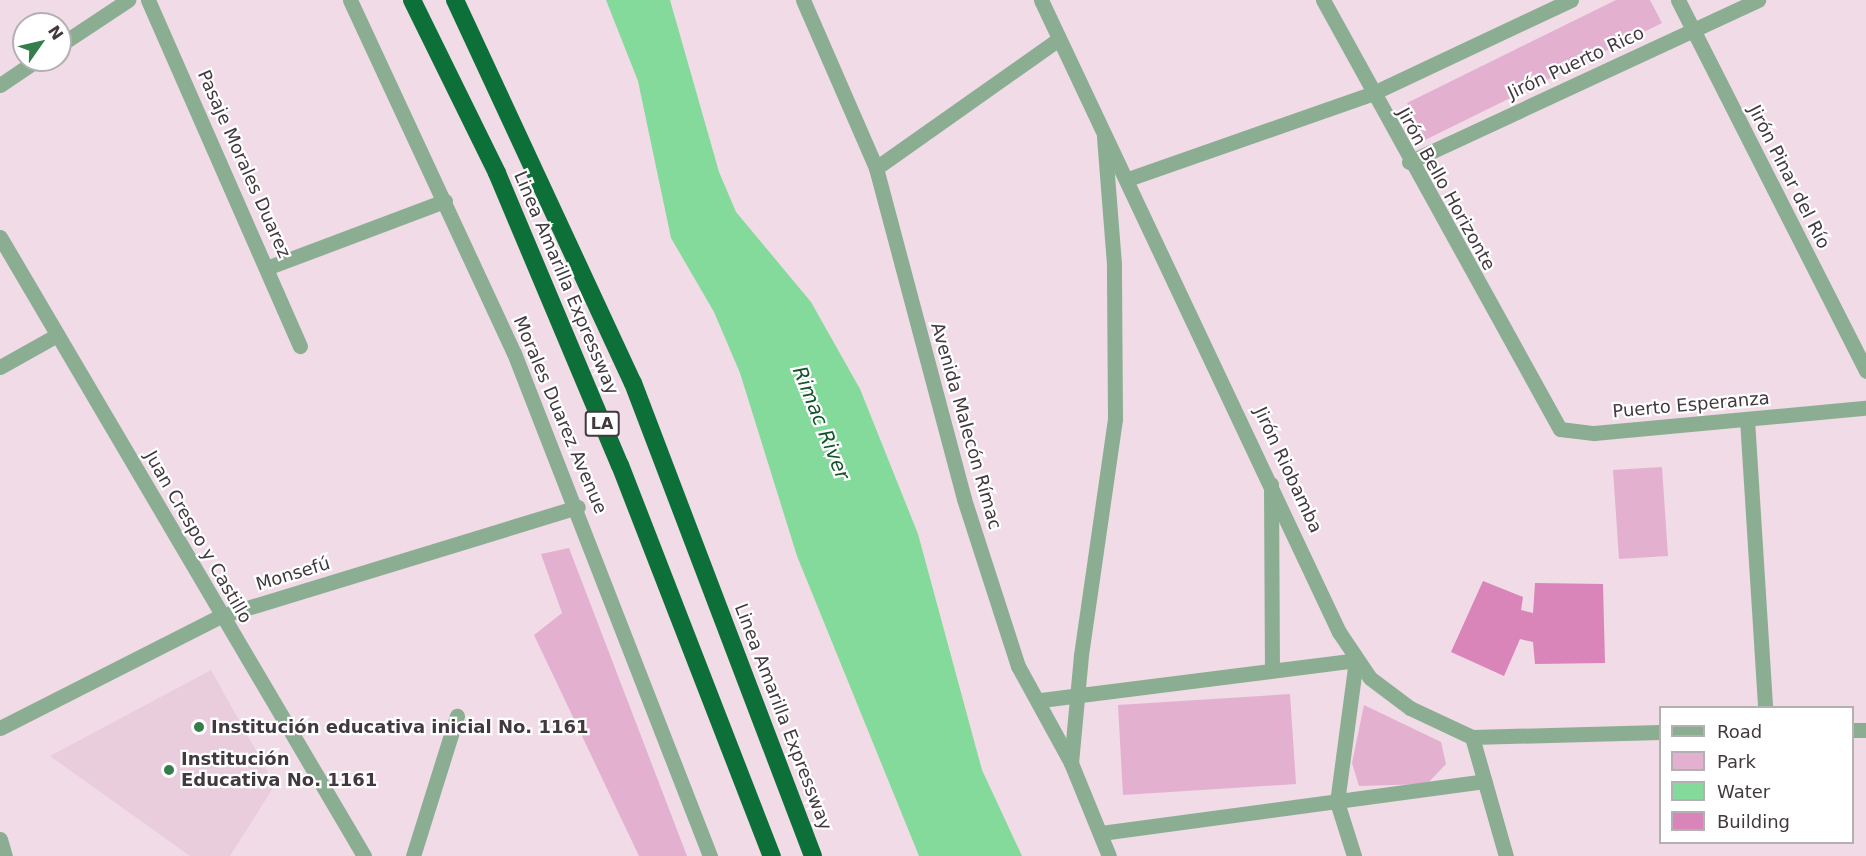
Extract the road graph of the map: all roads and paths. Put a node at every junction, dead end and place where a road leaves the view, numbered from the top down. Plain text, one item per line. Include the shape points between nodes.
1 (128, 0) edge
2 (148, 0) edge
3 (350, 0) edge
4 (412, 0) edge
5 (455, 0) edge
6 (803, 0) edge
7 (1041, 0) edge
8 (1323, 0) edge
9 (1571, 0) edge
10 (1678, 0) edge
11 (1758, 0) edge
12 (1692, 31) junction
13 (72, 37) edge
14 (1056, 41) junction
15 (19, 72) edge
16 (0, 85) edge
17 (1371, 94) junction
18 (1103, 127) junction
19 (1409, 162) junction
20 (876, 168) junction
21 (1128, 179) junction
22 (445, 201) junction
23 (0, 237) edge
24 (269, 267) junction
25 (57, 335) junction
26 (300, 346) dead end
27 (0, 367) edge
28 (1866, 371) edge
29 (1537, 396) joint
30 (1866, 408) edge
31 (1747, 419) junction
32 (1271, 480) junction
33 (578, 507) junction
34 (221, 616) junction
35 (1356, 660) junction
36 (1272, 670) junction
37 (1079, 695) junction
38 (1041, 700) junction
39 (1765, 706) edge
40 (457, 716) dead end
41 (0, 728) edge
42 (1659, 732) edge
43 (1472, 737) junction
44 (1071, 763) junction
45 (1484, 781) junction
46 (1337, 802) junction
47 (1101, 833) junction
48 (0, 839) edge
49 (5, 856) edge
50 (363, 856) edge
51 (413, 856) edge
52 (710, 856) edge
53 (772, 856) edge
54 (813, 856) edge
55 (1109, 856) edge
56 (1354, 856) edge
57 (1506, 856) edge

1 - 13 street
2 - 24 street, Pasaje Morales Duarez
3 - 22 street, Morales Duarez Avenue
4 - 53 highway, Linea Amarilla Expressway / LA via 497,173 615,454
5 - 54 highway, Linea Amarilla Expressway / LA via 633,383
6 - 20 street, Avenida Malecón Rímac
7 - 14 street, Jirón Riobamba
8 - 17 street, Jirón Bello Horizonte
9 - 17 street
10 - 12 street, Jirón Pinar del Río
11 - 12 street, Jirón Puerto Rico
12 - 19 street, Jirón Puerto Rico
12 - 28 street, Jirón Pinar del Río
14 - 18 street, Jirón Riobamba
14 - 20 street
15 - 16 street
17 - 19 street, Jirón Bello Horizonte
17 - 21 street
18 - 21 street, Jirón Riobamba
18 - 37 street via 1114,264 1115,419
19 - 29 street, Jirón Bello Horizonte
20 - 38 street, Avenida Malecón Rímac via 964,499 1018,666
21 - 32 street, Jirón Riobamba
22 - 24 street
22 - 33 street, Morales Duarez Avenue
23 - 25 street, Juan Crespo y Castillo
24 - 26 street, Pasaje Morales Duarez
25 - 27 street
25 - 34 street, Juan Crespo y Castillo
29 - 31 street, Puerto Esperanza via 1560,429 1594,433
30 - 31 street, Puerto Esperanza
31 - 39 street
32 - 35 street, Jirón Riobamba
32 - 36 street
33 - 34 street, Monsefú
33 - 52 street, Morales Duarez Avenue
34 - 41 street, Monsefú
34 - 50 street, Juan Crespo y Castillo
35 - 36 street
35 - 43 street, Jirón Riobamba via 1410,708
35 - 46 street
36 - 37 street
37 - 38 street
37 - 44 street
38 - 44 street, Avenida Malecón Rímac
40 - 51 street
42 - 43 street, Jirón Riobamba
43 - 45 street
44 - 47 street, Avenida Malecón Rímac
45 - 46 street
45 - 57 street
46 - 47 street
46 - 56 street
47 - 55 street, Avenida Malecón Rímac
48 - 49 street

